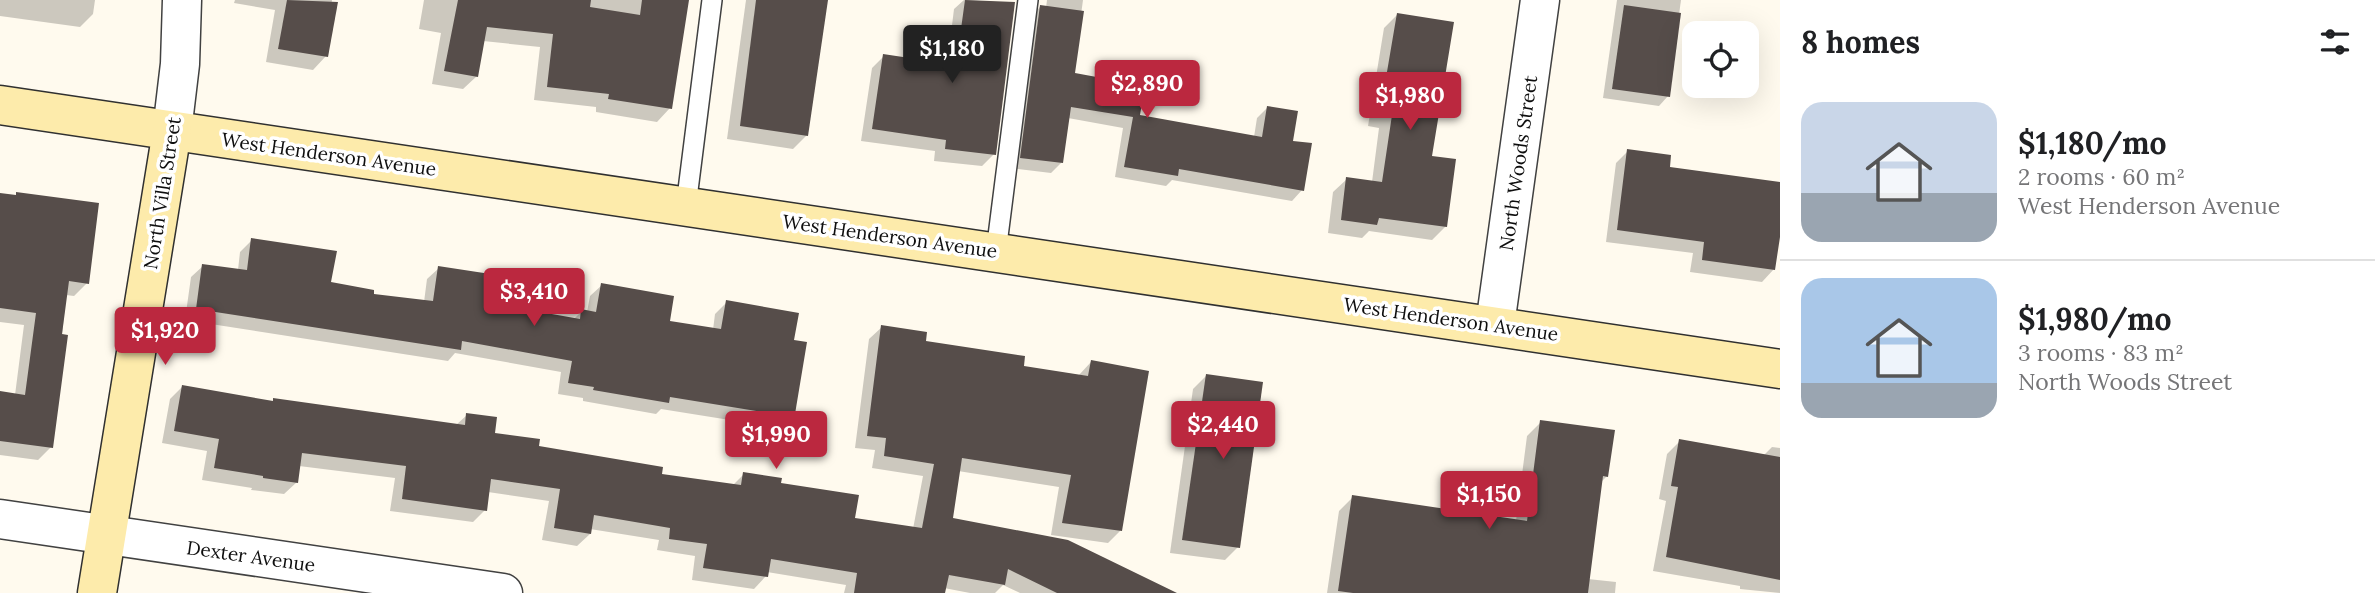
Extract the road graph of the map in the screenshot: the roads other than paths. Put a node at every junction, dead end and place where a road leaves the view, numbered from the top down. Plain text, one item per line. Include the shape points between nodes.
1 (182, 0) edge
2 (712, 0) edge
3 (1028, 0) edge
4 (1540, 0) edge
5 (0, 105) edge
6 (172, 131) junction
7 (685, 206) junction
8 (996, 252) junction
9 (1495, 326) junction
10 (1780, 369) edge
11 (0, 519) edge
12 (107, 535) junction
13 (97, 593) edge
14 (503, 593) edge

1 - 6 street, North Villa Street
2 - 7 lane
3 - 8 lane
4 - 9 street, North Woods Street
5 - 6 main road, West Henderson Avenue
6 - 7 main road, West Henderson Avenue
6 - 12 main road, North Villa Street
7 - 8 main road, West Henderson Avenue
8 - 9 main road, West Henderson Avenue
9 - 10 main road, West Henderson Avenue
11 - 12 street, Dexter Avenue
12 - 13 main road, North Villa Street
12 - 14 street, Dexter Avenue

